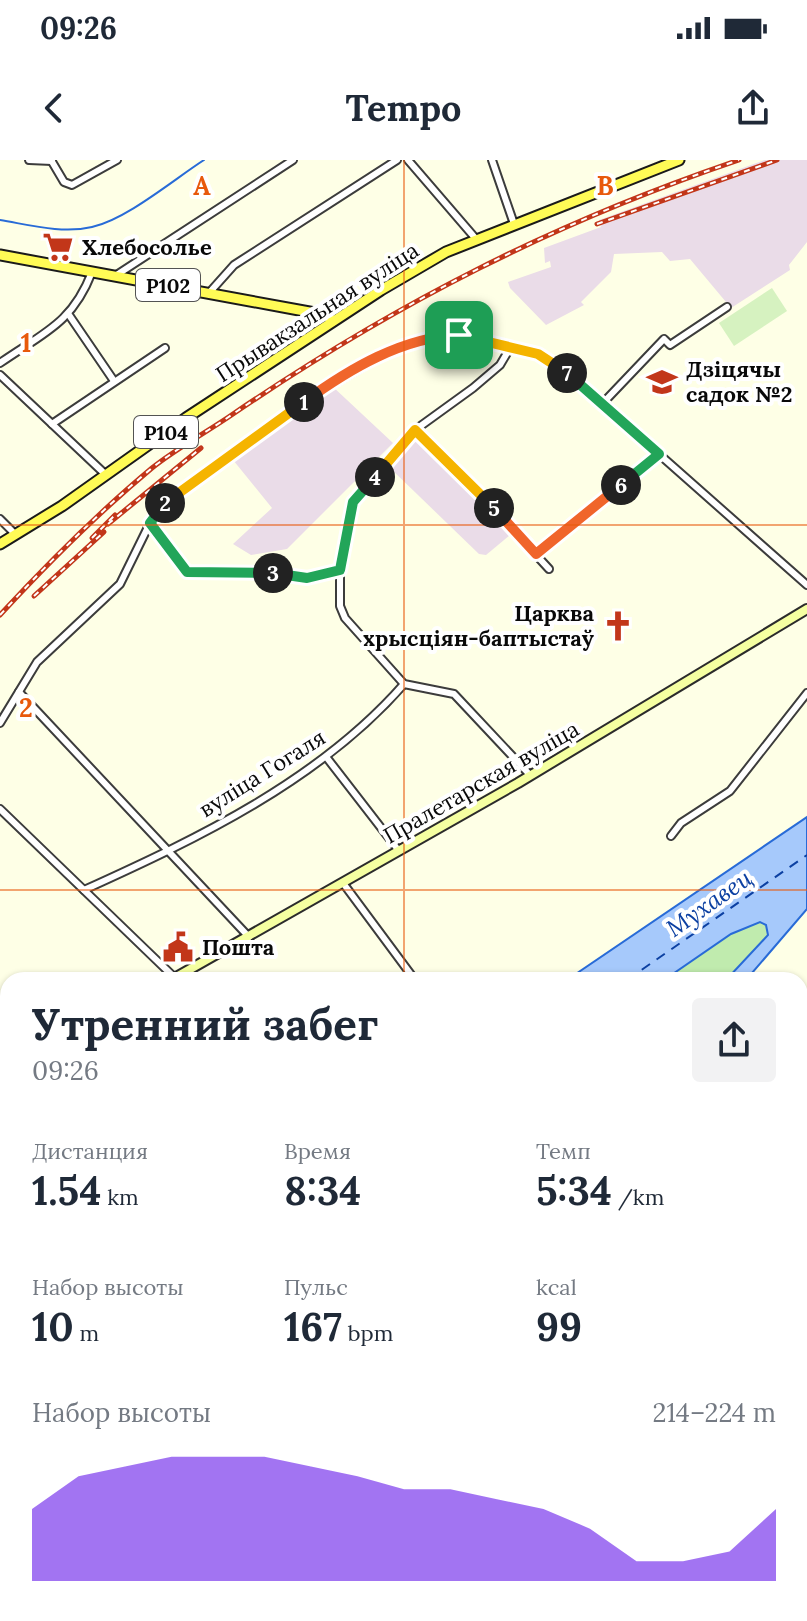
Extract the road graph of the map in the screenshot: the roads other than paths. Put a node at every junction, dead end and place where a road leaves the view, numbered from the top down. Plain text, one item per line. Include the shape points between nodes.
1 (29, 160) edge
2 (52, 160) edge
3 (117, 160) edge
4 (293, 160) edge
5 (397, 160) edge
6 (408, 160) edge
7 (492, 160) edge
8 (679, 160) edge
9 (514, 224) junction
10 (476, 239) junction
11 (0, 255) edge
12 (92, 272) junction
13 (115, 276) junction
14 (209, 293) junction
15 (727, 307) dead end
16 (69, 315) junction
17 (333, 321) junction
18 (165, 348) dead end
19 (510, 348) junction
20 (0, 363) edge
21 (0, 375) edge
22 (114, 381) junction
23 (602, 404) junction
24 (52, 424) junction
25 (415, 430) junction
26 (659, 454) junction
27 (105, 474) junction
28 (0, 519) edge
29 (150, 523) junction
30 (16, 535) junction
31 (0, 544) edge
32 (536, 554) junction
33 (549, 569) dead end
34 (340, 570) junction
35 (807, 585) edge
36 (807, 609) edge
37 (404, 684) junction
38 (19, 692) junction
39 (807, 693) edge
40 (0, 723) edge
41 (327, 758) junction
42 (530, 775) junction
43 (0, 809) edge
44 (671, 836) dead end
45 (399, 851) junction
46 (167, 852) junction
47 (343, 883) junction
48 (84, 890) junction
49 (250, 937) junction
50 (166, 972) edge
51 (186, 972) edge
52 (409, 972) edge

1 - 2 street
2 - 3 street via 64,182 72,185
4 - 13 street
5 - 14 street via 234,265
6 - 10 street
7 - 9 street
8 - 9 main road, Прывакзальная вуліца / Р104
9 - 10 main road, Прывакзальная вуліца / Р104
10 - 17 main road, Прывакзальная вуліца / Р104
11 - 12 main road, Р102
12 - 13 main road, Р102
12 - 16 street
13 - 14 main road, Р102
14 - 17 main road, Р102 via 326,315
15 - 23 street via 670,345 664,339
16 - 20 street
16 - 22 street
17 - 27 main road, Прывакзальная вуліца / Р104
18 - 22 street
19 - 23 street via 538,354
19 - 25 street via 482,381
19 - 29 street via 459,335 419,339 396,349 315,394 165,503
21 - 24 street
22 - 24 street
23 - 26 street
24 - 27 street
25 - 32 street
25 - 34 street via 353,502
26 - 32 street
26 - 35 street
27 - 30 main road, Прывакзальная вуліца / Р104
28 - 30 street
29 - 34 street via 187,572 260,571 307,578
29 - 38 street via 120,584 37,662
30 - 31 main road, Прывакзальная вуліца / Р104
32 - 33 street
34 - 37 street via 345,618
36 - 42 main road, Пралетарская вуліца
37 - 41 street, вуліца Гогаля
37 - 42 street via 454,694
38 - 40 street
38 - 46 street
39 - 44 street via 730,791 681,823
41 - 45 street
41 - 46 street, вуліца Гогаля
42 - 45 main road, Пралетарская вуліца
43 - 48 street
45 - 47 main road, Пралетарская вуліца
46 - 48 street, вуліца Гогаля
46 - 49 street
47 - 49 main road, Пралетарская вуліца
47 - 52 street
48 - 50 street
49 - 51 main road, Пралетарская вуліца

